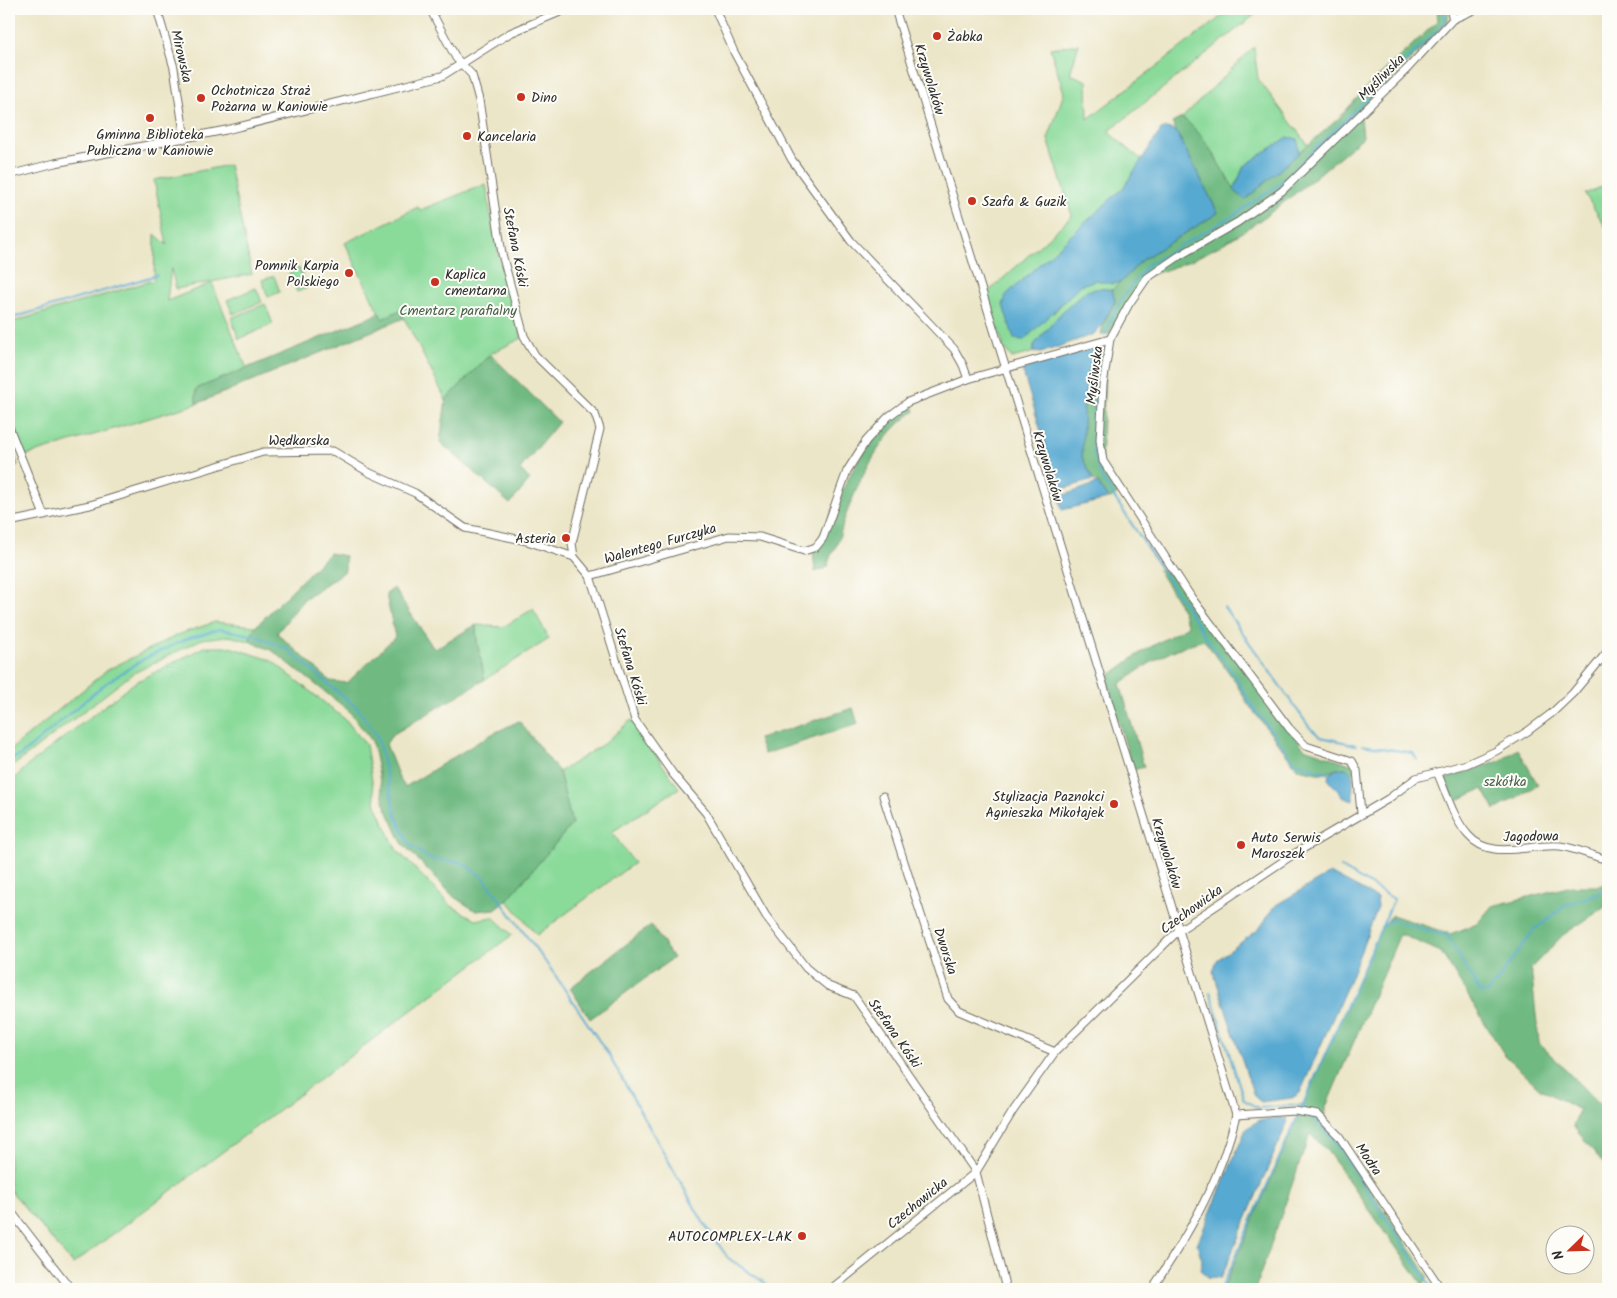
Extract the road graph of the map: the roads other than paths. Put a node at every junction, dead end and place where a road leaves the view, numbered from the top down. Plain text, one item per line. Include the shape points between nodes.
1 (157, 9) edge
2 (430, 9) edge
3 (567, 9) edge
4 (715, 9) edge
5 (895, 9) edge
6 (1450, 9) edge
7 (1476, 9) edge
8 (1453, 19) junction
9 (463, 65) junction
10 (185, 139) junction
11 (9, 175) edge
12 (1110, 339) junction
13 (1004, 367) junction
14 (968, 379) junction
15 (9, 427) edge
16 (44, 515) junction
17 (9, 522) edge
18 (574, 557) junction
19 (590, 576) junction
20 (1608, 651) edge
21 (1437, 772) junction
22 (883, 796) dead end
23 (1361, 813) junction
24 (1608, 858) edge
25 (1178, 931) junction
26 (1056, 1052) junction
27 (1236, 1115) junction
28 (976, 1172) junction
29 (9, 1209) edge
30 (1156, 1284) dead end
31 (71, 1289) edge
32 (831, 1289) edge
33 (1006, 1289) edge
34 (1441, 1289) edge

1 - 10 street, Mirowska via 174,68
2 - 9 street, Stefana Kóski
3 - 9 street via 510,33
4 - 14 street via 734,52 792,160 851,241 954,349
5 - 13 street, Krzywolaków
6 - 8 street
7 - 8 street, Myśliwska
8 - 12 street, Myśliwska via 1408,68 1282,191 1147,278
9 - 10 street via 442,76
9 - 18 street, Stefana Kóski via 472,75 479,100 502,254 524,336 535,355 598,420 600,429 572,543
10 - 11 street
12 - 13 street, Walentego Furczyka
12 - 23 street, Myśliwska via 1103,385 1100,440 1103,461 1191,597 1289,728 1306,746 1352,761 1357,770
13 - 14 street, Walentego Furczyka
13 - 25 street, Krzywolaków
14 - 19 street, Walentego Furczyka via 908,402 888,417 866,441 848,471 823,538 816,547 804,551 760,537 728,536
15 - 16 street
16 - 17 street, Wędkarska
16 - 18 street, Wędkarska via 90,505 263,452 333,451 370,473 415,493 465,528 527,541
18 - 19 street, Stefana Kóski
19 - 28 street, Stefana Kóski via 635,720 673,774 706,813 766,916 806,968 828,986 854,996
20 - 21 street, Czechowicka via 1573,693 1528,731 1496,751 1467,764
21 - 23 street, Czechowicka via 1416,778 1388,799
21 - 24 street, Jagodowa via 1458,820 1468,835 1482,846 1500,850 1561,846
22 - 26 street, Dworska via 948,999 959,1011
23 - 25 street, Czechowicka
25 - 26 street, Czechowicka
25 - 27 street
26 - 28 street, Czechowicka via 1013,1111
27 - 30 street via 1229,1146 1191,1229
27 - 34 street, Modra via 1295,1111 1318,1115 1339,1136
28 - 32 street, Czechowicka
28 - 33 street, Stefana Kóski
29 - 31 street

